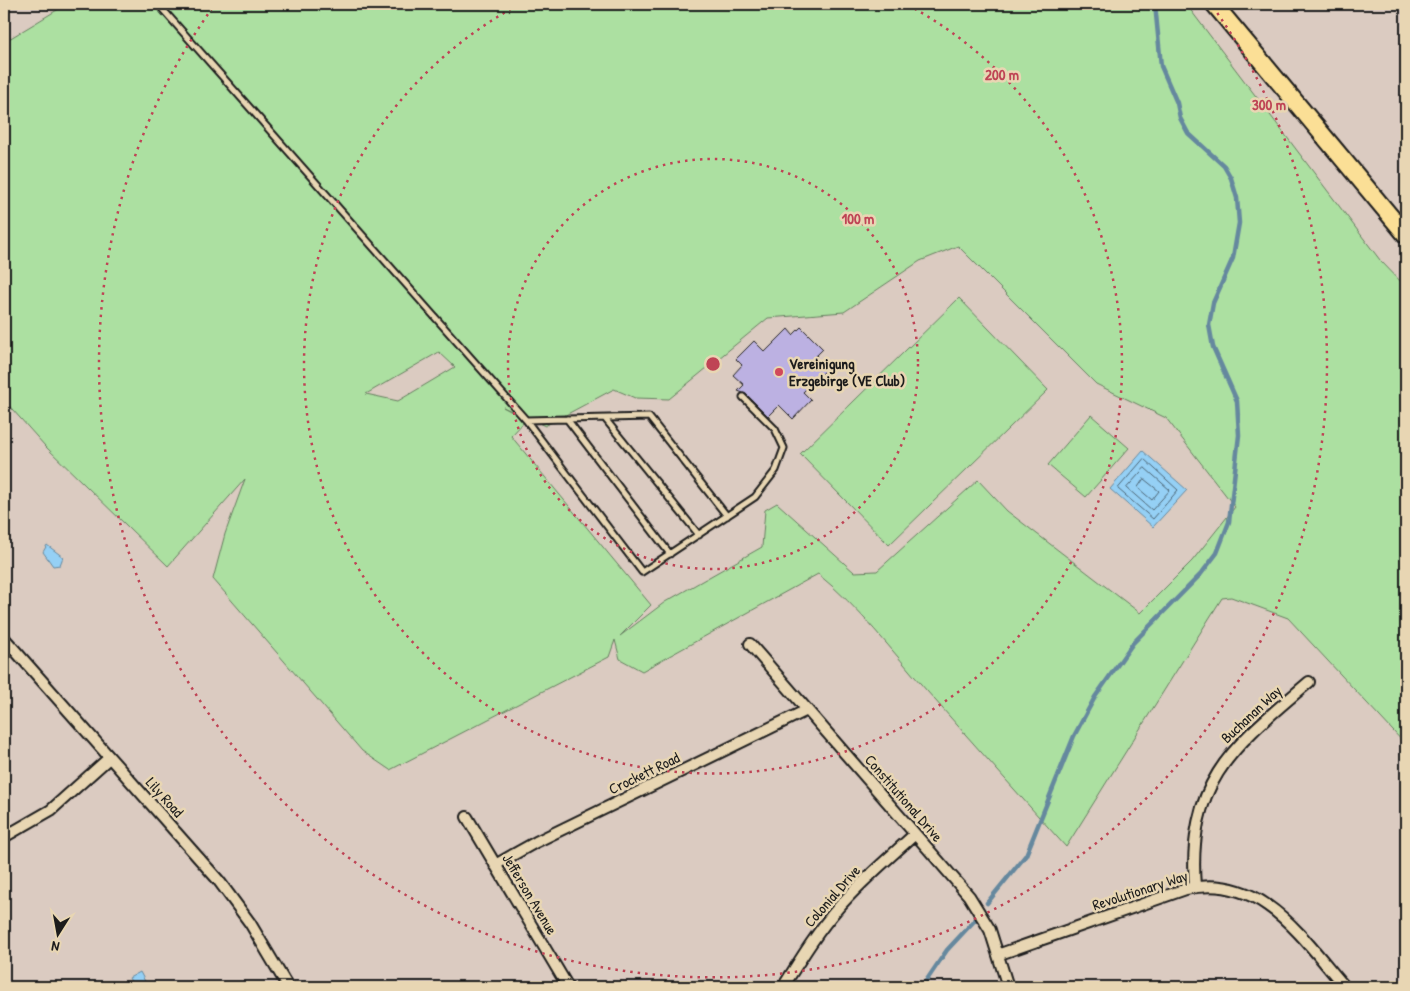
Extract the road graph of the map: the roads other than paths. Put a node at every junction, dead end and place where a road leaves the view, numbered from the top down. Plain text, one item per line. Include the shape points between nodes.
1 (158, 4) edge
2 (1214, 4) edge
3 (1406, 234) edge
4 (743, 397) dead end
5 (567, 419) junction
6 (526, 420) junction
7 (606, 420) junction
8 (727, 516) junction
9 (699, 535) junction
10 (670, 554) junction
11 (4, 638) edge
12 (750, 644) dead end
13 (1309, 682) dead end
14 (807, 710) junction
15 (109, 758) junction
16 (466, 816) dead end
17 (915, 834) junction
18 (4, 837) edge
19 (495, 865) junction
20 (1195, 887) junction
21 (1000, 954) junction
22 (288, 987) edge
23 (568, 987) edge
24 (783, 987) edge
25 (1008, 987) edge
26 (1345, 987) edge

1 - 6 lane
2 - 3 main road
4 - 8 lane via 775,429 784,448 776,470 756,497
5 - 6 lane
5 - 7 lane
5 - 10 lane
6 - 10 lane via 642,572
7 - 8 lane via 649,417
7 - 9 lane
8 - 9 lane
9 - 10 lane
11 - 15 street, Lily Road
12 - 14 street, Constitutional Drive
13 - 20 street, Buchanan Way via 1249,733 1221,767 1196,829
14 - 17 street, Constitutional Drive
14 - 19 street, Crockett Road
15 - 18 street via 51,810
15 - 22 street, Lily Road via 231,896
16 - 19 street, Jefferson Avenue
17 - 21 street, Constitutional Drive via 978,909
17 - 24 street, Colonial Drive via 836,910
19 - 23 street, Jefferson Avenue
20 - 21 street, Revolutionary Way
20 - 26 street, Revolutionary Way via 1235,889 1268,904 1283,916
21 - 25 street, Constitutional Drive

